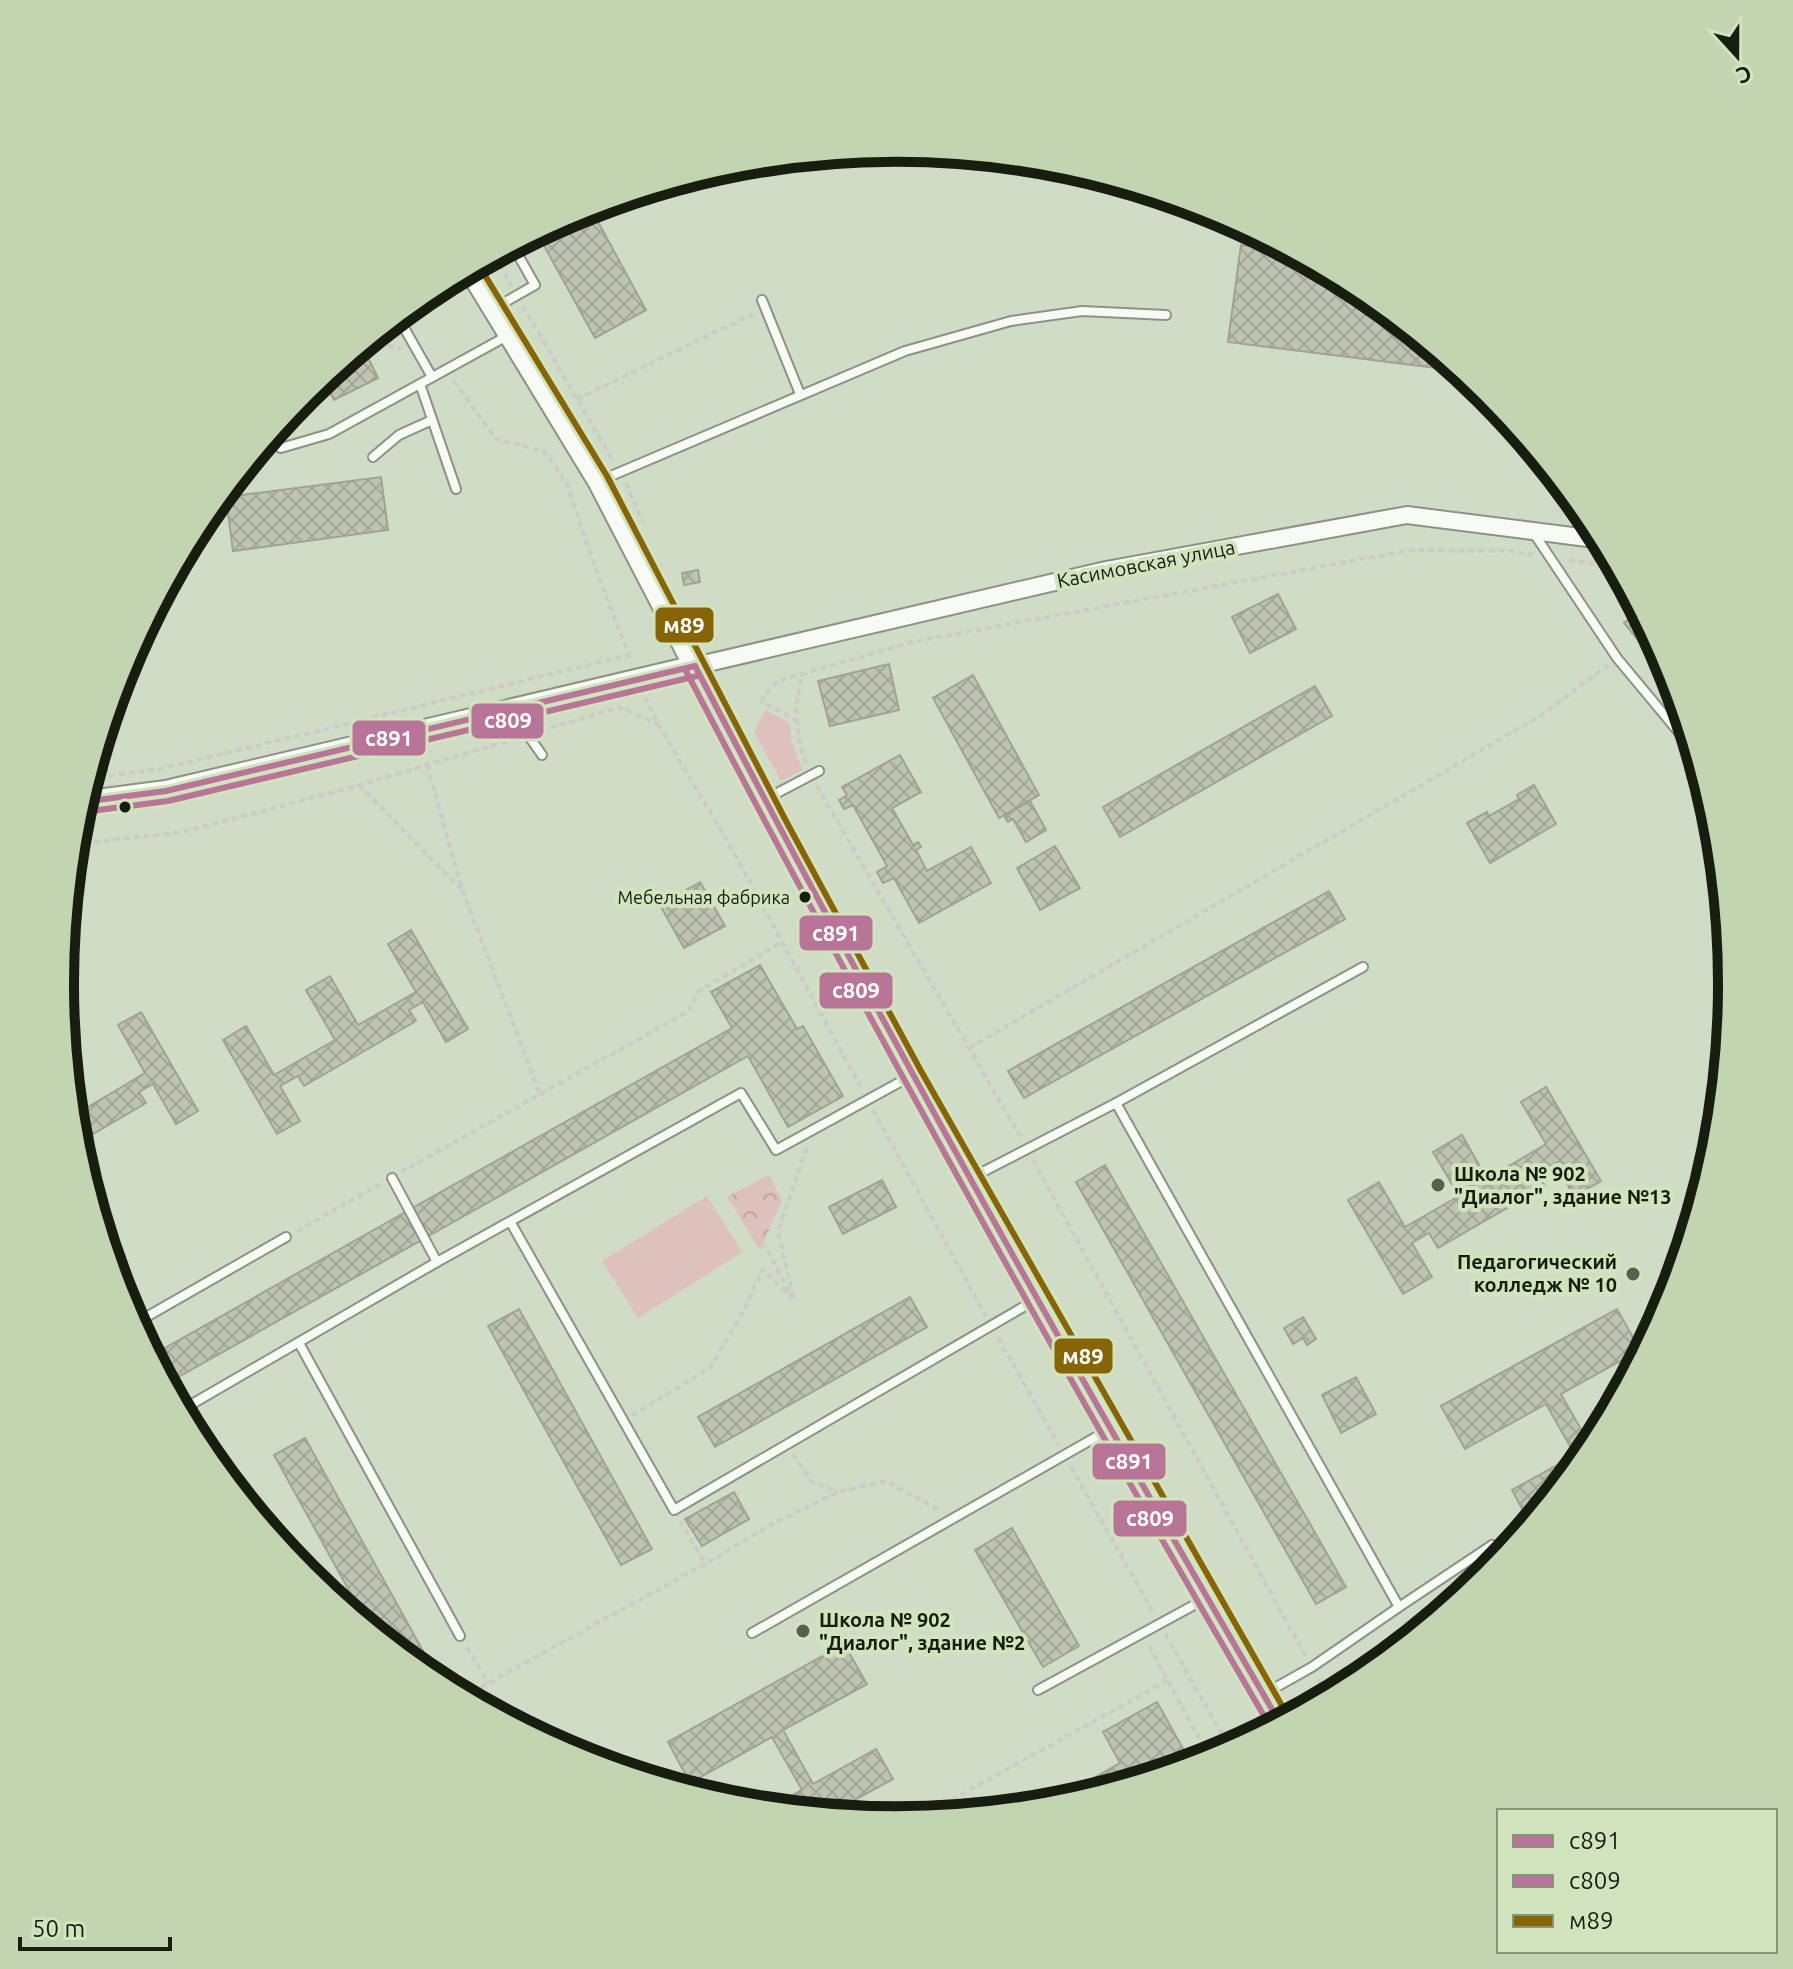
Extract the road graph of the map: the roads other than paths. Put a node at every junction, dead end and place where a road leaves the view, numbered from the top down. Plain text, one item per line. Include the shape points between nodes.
1 (518, 255) edge
2 (475, 279) edge
3 (764, 304) road end
4 (493, 309) junction
5 (1166, 315) dead end
6 (404, 327) edge
7 (508, 335) junction
8 (432, 377) junction
9 (420, 384) junction
10 (800, 394) junction
11 (432, 420) junction
12 (276, 445) edge
13 (373, 457) dead end
14 (598, 481) junction
15 (456, 489) dead end
16 (1533, 531) junction
17 (1586, 538) edge
18 (695, 666) junction
19 (519, 708) junction
20 (1679, 732) edge
21 (542, 755) dead end
22 (815, 773) road end
23 (95, 800) edge
24 (764, 800) junction
25 (1363, 967) dead end
26 (912, 1076) junction
27 (1116, 1103) junction
28 (392, 1178) road end
29 (970, 1179) junction
30 (511, 1223) junction
31 (286, 1237) road end
32 (437, 1262) junction
33 (1037, 1299) junction
34 (145, 1318) edge
35 (299, 1343) junction
36 (190, 1405) edge
37 (1111, 1429) junction
38 (1492, 1545) dead end
39 (1207, 1598) junction
40 (1399, 1607) junction
41 (752, 1633) dead end
42 (460, 1636) road end
43 (1038, 1690) dead end
44 (1263, 1694) junction
45 (1275, 1714) edge

1 - 4 lane via 535,285
2 - 4 street
3 - 10 lane
4 - 7 street
5 - 10 lane via 1082,311 1011,321 905,351
6 - 8 lane
7 - 8 lane
7 - 14 street
8 - 9 lane
9 - 11 lane
9 - 12 lane via 329,434 281,448
10 - 14 lane
11 - 13 lane via 399,435
11 - 15 lane
14 - 18 street
16 - 17 street, Касимовская улица
16 - 18 street, Касимовская улица via 1407,515 1106,570
16 - 20 lane via 1617,658
18 - 19 street
18 - 24 street
19 - 21 lane
19 - 23 street via 166,791
22 - 24 lane
24 - 26 street
25 - 27 lane
26 - 29 street
26 - 30 lane via 776,1150 741,1093
27 - 29 lane
27 - 40 lane
28 - 32 lane
29 - 33 street
30 - 32 lane
30 - 33 lane via 674,1510
31 - 34 lane
32 - 35 lane
33 - 37 street
35 - 36 lane
35 - 42 lane
37 - 39 street
37 - 41 lane
38 - 40 lane
39 - 43 lane
39 - 44 street
40 - 44 lane
44 - 45 street

